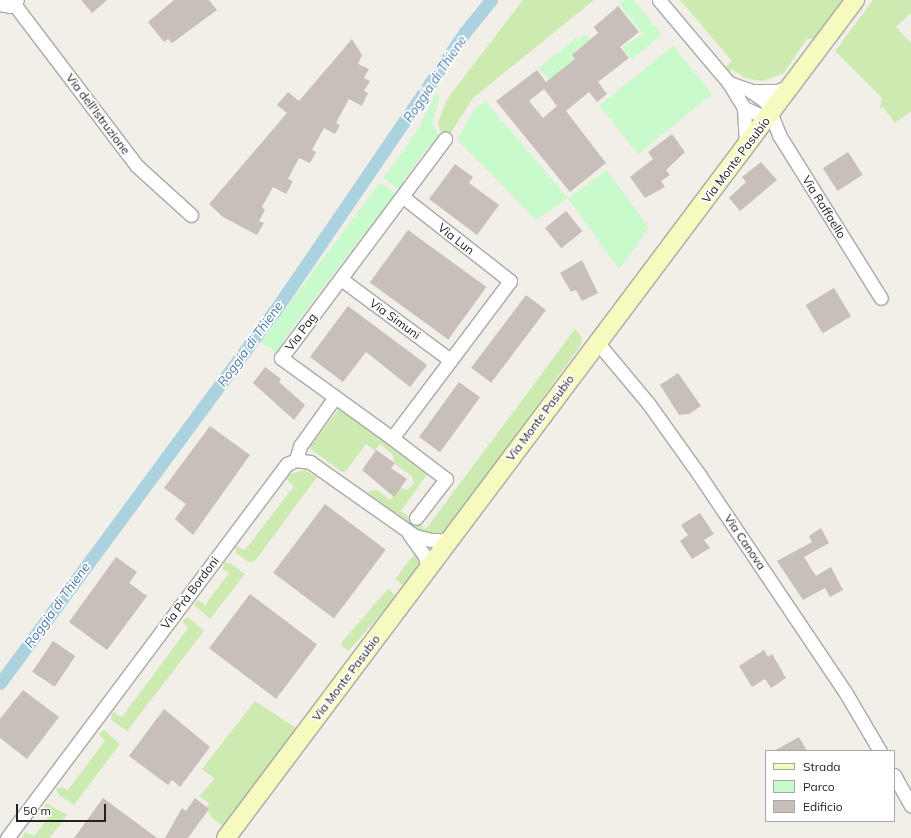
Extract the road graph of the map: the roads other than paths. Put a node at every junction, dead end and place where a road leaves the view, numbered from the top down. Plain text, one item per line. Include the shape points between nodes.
1 (659, 0) edge
2 (855, 0) edge
3 (16, 2) edge
4 (0, 4) edge
5 (729, 83) junction
6 (792, 85) junction
7 (751, 91) junction
8 (744, 108) junction
9 (770, 115) junction
10 (445, 139) dead end
11 (746, 146) junction
12 (403, 197) junction
13 (191, 215) dead end
14 (341, 279) junction
15 (881, 298) dead end
16 (597, 342) junction
17 (450, 360) junction
18 (335, 397) junction
19 (392, 438) junction
20 (296, 460) junction
21 (416, 518) dead end
22 (407, 532) junction
23 (451, 540) junction
24 (428, 570) junction
25 (879, 750) edge
26 (895, 777) edge
27 (911, 806) edge
28 (7, 838) edge
29 (226, 838) edge

1 - 5 street
2 - 6 main road, Via Monte Pasubio
3 - 4 street via 7,6
3 - 13 street, Via dell'Istruzione via 137,166
5 - 7 street
5 - 8 street
6 - 7 street via 778,91
6 - 9 main road, Via Monte Pasubio
7 - 9 street, Via Raffaello via 766,102
8 - 9 street via 760,115
8 - 11 street
9 - 11 main road, Via Monte Pasubio
9 - 15 street, Via Raffaello via 779,135
10 - 12 street, Via Pag
11 - 16 main road, Via Monte Pasubio
12 - 14 street, Via Pag
12 - 17 street, Via Lun via 510,281
14 - 17 street, Via Simuni
14 - 18 street, Via Pag via 281,358
16 - 23 main road, Via Monte Pasubio
16 - 25 street, Via Canova via 648,403 704,482 844,690
17 - 19 street
18 - 19 street, Via Pag
18 - 20 street via 300,446
19 - 21 street, Via Pag via 446,479
20 - 22 street via 310,462
20 - 28 street, Via Prà Bordoni via 287,464 278,474
22 - 23 street via 431,540
22 - 24 street via 425,556
23 - 24 main road, Via Monte Pasubio
24 - 29 main road, Via Monte Pasubio
26 - 27 street

